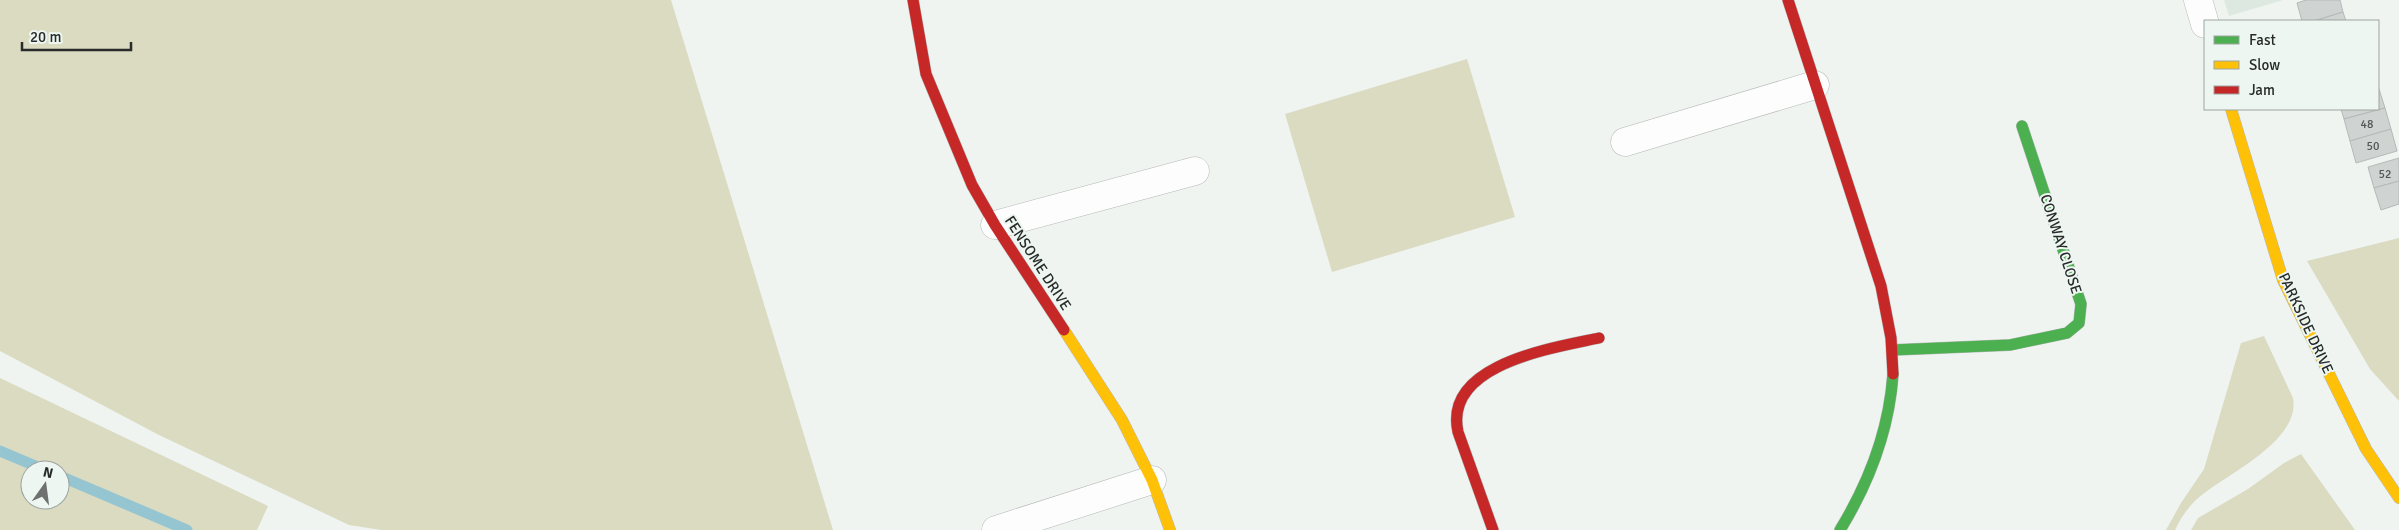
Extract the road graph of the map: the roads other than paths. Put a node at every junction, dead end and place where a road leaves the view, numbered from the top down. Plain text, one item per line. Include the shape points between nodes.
1 (913, 0) edge
2 (1788, 0) edge
3 (2198, 0) edge
4 (2204, 21) edge
5 (1815, 85) junction
6 (2231, 110) edge
7 (2022, 126) dead end
8 (1625, 142) dead end
9 (1195, 171) dead end
10 (994, 225) junction
11 (1599, 338) dead end
12 (1892, 350) junction
13 (1152, 480) junction
14 (2399, 498) edge
15 (996, 530) edge
16 (1170, 530) edge
17 (1493, 530) edge
18 (1840, 530) edge

1 - 10 street, FENSOME DRIVE via 926,74 972,186
2 - 5 street
3 - 4 street
5 - 8 street
5 - 12 street via 1850,185 1884,299
6 - 14 street, PARKSIDE DRIVE via 2283,280 2366,449
7 - 12 street, CONWAY CLOSE via 2082,304 2079,323 2068,332 2010,345
9 - 10 street
10 - 13 street, FENSOME DRIVE via 1122,420
11 - 17 street via 1519,357 1473,383 1456,407 1460,440
12 - 18 street via 1892,398 1880,451 1858,502
13 - 15 street
13 - 16 street, FENSOME DRIVE

